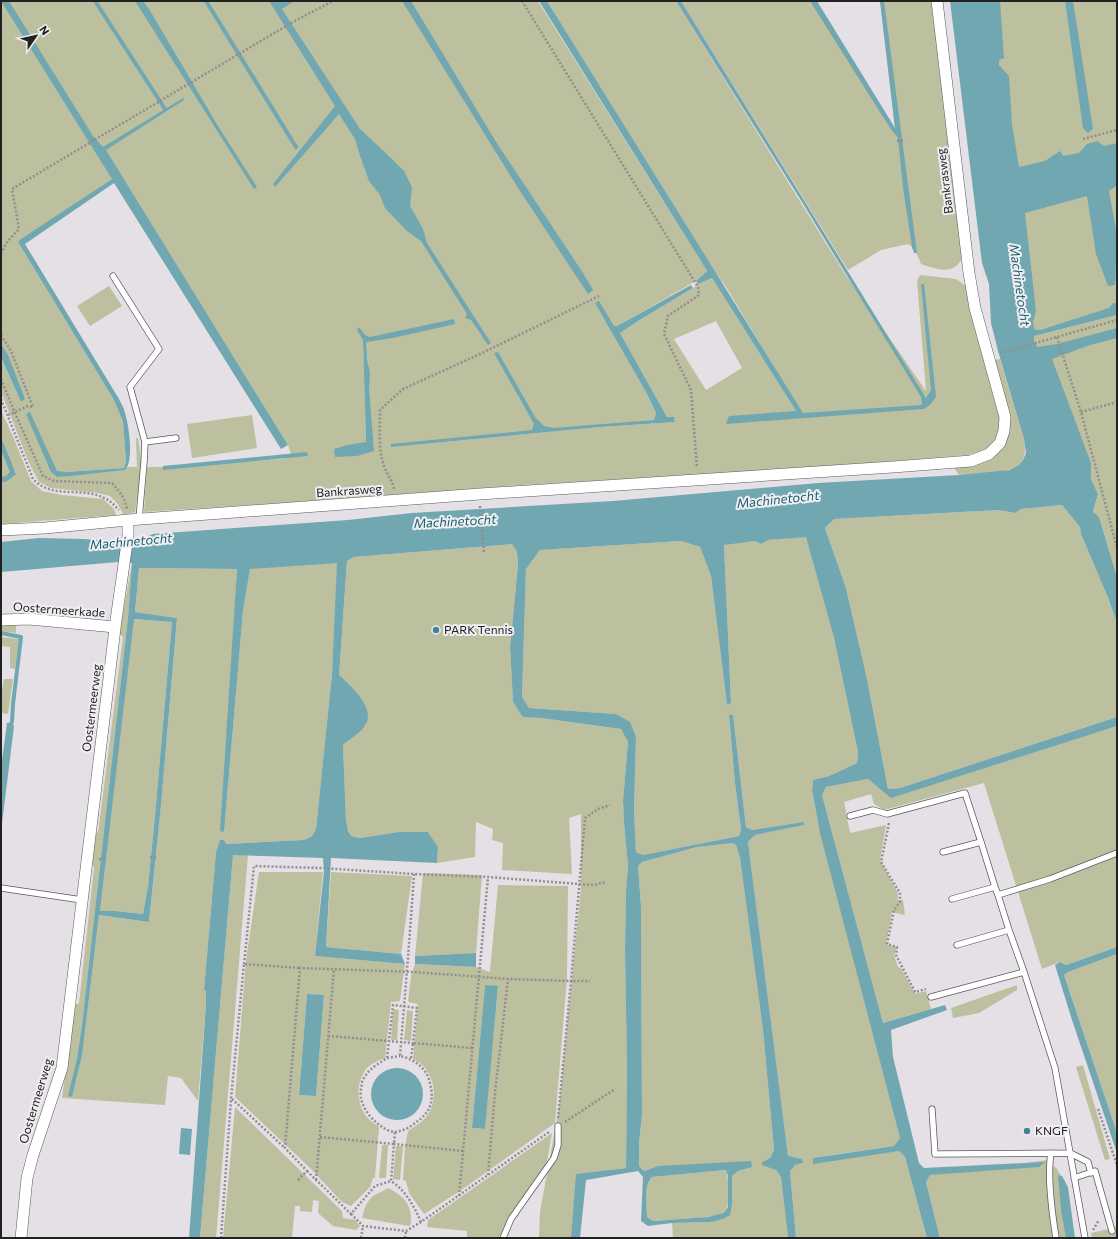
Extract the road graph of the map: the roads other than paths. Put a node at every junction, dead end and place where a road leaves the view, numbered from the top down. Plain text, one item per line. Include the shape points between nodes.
1 (937, 1) edge
2 (113, 276) dead end
3 (176, 438) dead end
4 (144, 442) junction
5 (133, 519) junction
6 (1, 530) edge
7 (1, 620) edge
8 (115, 627) junction
9 (850, 816) dead end
10 (981, 842) junction
11 (943, 852) dead end
12 (1117, 853) edge
13 (995, 887) junction
14 (1, 888) edge
15 (998, 895) junction
16 (952, 899) dead end
17 (82, 900) junction
18 (1009, 930) junction
19 (957, 944) dead end
20 (1024, 972) junction
21 (932, 997) road end
22 (932, 1109) dead end
23 (558, 1126) road end
24 (1051, 1153) junction
25 (1070, 1153) junction
26 (1091, 1173) junction
27 (1074, 1178) junction
28 (1112, 1231) dead end
29 (21, 1238) edge
30 (503, 1238) edge
31 (1056, 1238) edge
32 (1085, 1238) edge

1 - 5 street, Bankrasweg via 969,273 975,308 993,355 1005,417 1000,443 989,454 972,460 886,468
2 - 4 lane via 159,349 130,387
3 - 4 lane
4 - 5 lane via 144,462
5 - 6 street, Bankrasweg
5 - 8 street, Oostermeerweg via 128,536
7 - 8 street, Oostermeerkade via 29,618
8 - 17 street, Oostermeerweg
9 - 10 lane via 873,810 887,814 964,793
10 - 11 lane
10 - 13 lane
12 - 15 lane via 1050,879
13 - 15 lane
13 - 16 lane
14 - 17 lane
15 - 18 lane
17 - 29 street, Oostermeerweg via 62,1068 27,1178
18 - 19 lane
18 - 20 lane
20 - 21 lane
20 - 25 lane via 1055,1068
22 - 24 lane via 935,1154
23 - 30 lane via 558,1145 554,1158 510,1219
24 - 25 lane
24 - 31 lane via 1049,1164
25 - 26 lane via 1088,1162
25 - 27 lane
26 - 27 lane
26 - 28 lane via 1095,1172
27 - 32 lane

